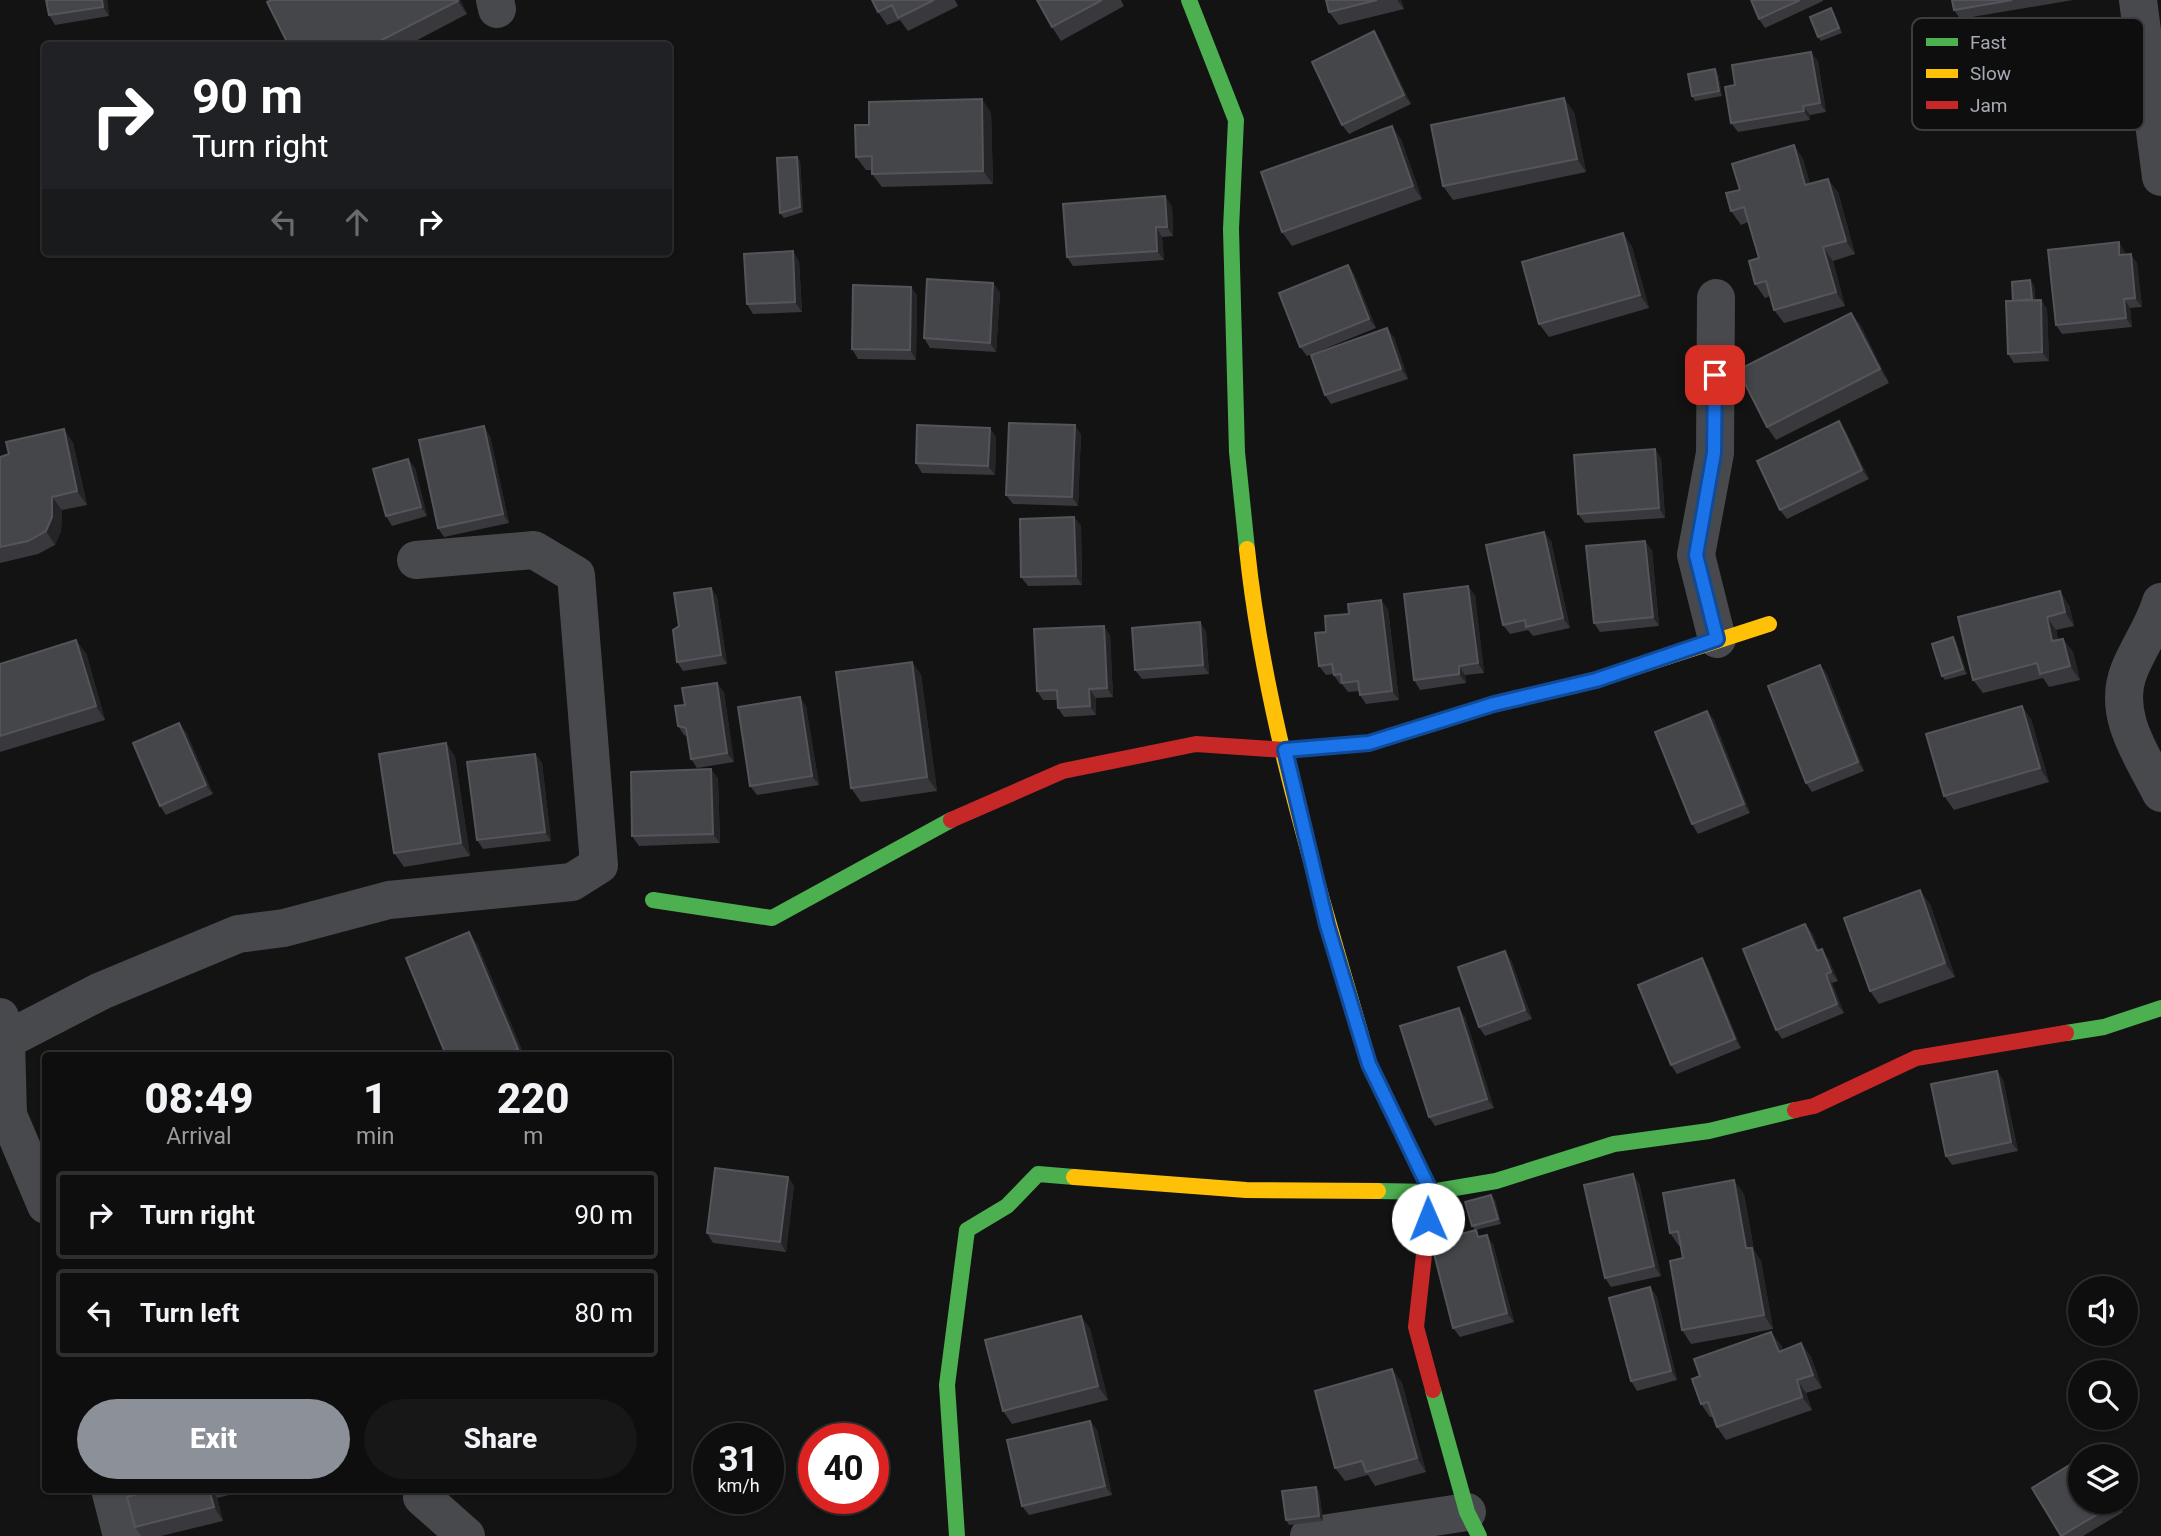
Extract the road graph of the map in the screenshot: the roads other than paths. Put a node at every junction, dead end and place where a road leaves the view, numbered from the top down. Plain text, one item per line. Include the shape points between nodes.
1 (1189, 0) edge
2 (2138, 0) edge
3 (2140, 18) edge
4 (2144, 46) edge
5 (2161, 177) edge
6 (1716, 298) dead end
7 (416, 560) dead end
8 (2161, 602) edge
9 (1769, 624) dead end
10 (1717, 639) junction
11 (1285, 750) junction
12 (2161, 793) edge
13 (653, 900) dead end
14 (2161, 1008) edge
15 (3, 1027) edge
16 (4, 1116) edge
17 (1431, 1192) junction
18 (42, 1197) edge
19 (111, 1493) edge
20 (422, 1497) dead end
21 (1473, 1524) edge
22 (122, 1536) edge
23 (466, 1536) edge
24 (957, 1536) edge
25 (1310, 1536) edge

1 - 11 street via 1236,120 1231,229 1237,452 1255,627
2 - 3 street
4 - 5 street
6 - 10 street via 1714,453 1696,555
7 - 15 street via 534,550 576,575 599,865 572,882 389,900 284,928 238,934
8 - 12 street via 2128,672 2123,695 2125,720
9 - 10 street
10 - 11 street via 1596,680 1494,704 1369,743
11 - 13 street via 1196,744 1063,771 973,808 772,918
11 - 17 street via 1327,925 1369,1064
14 - 17 street via 2104,1027 1916,1058 1803,1109 1709,1131 1614,1144 1496,1181
15 - 16 street
16 - 18 street
17 - 21 street via 1416,1327
17 - 24 street via 1246,1190 1038,1174 1007,1206 967,1230 947,1385
19 - 22 street
20 - 23 street
21 - 25 street

